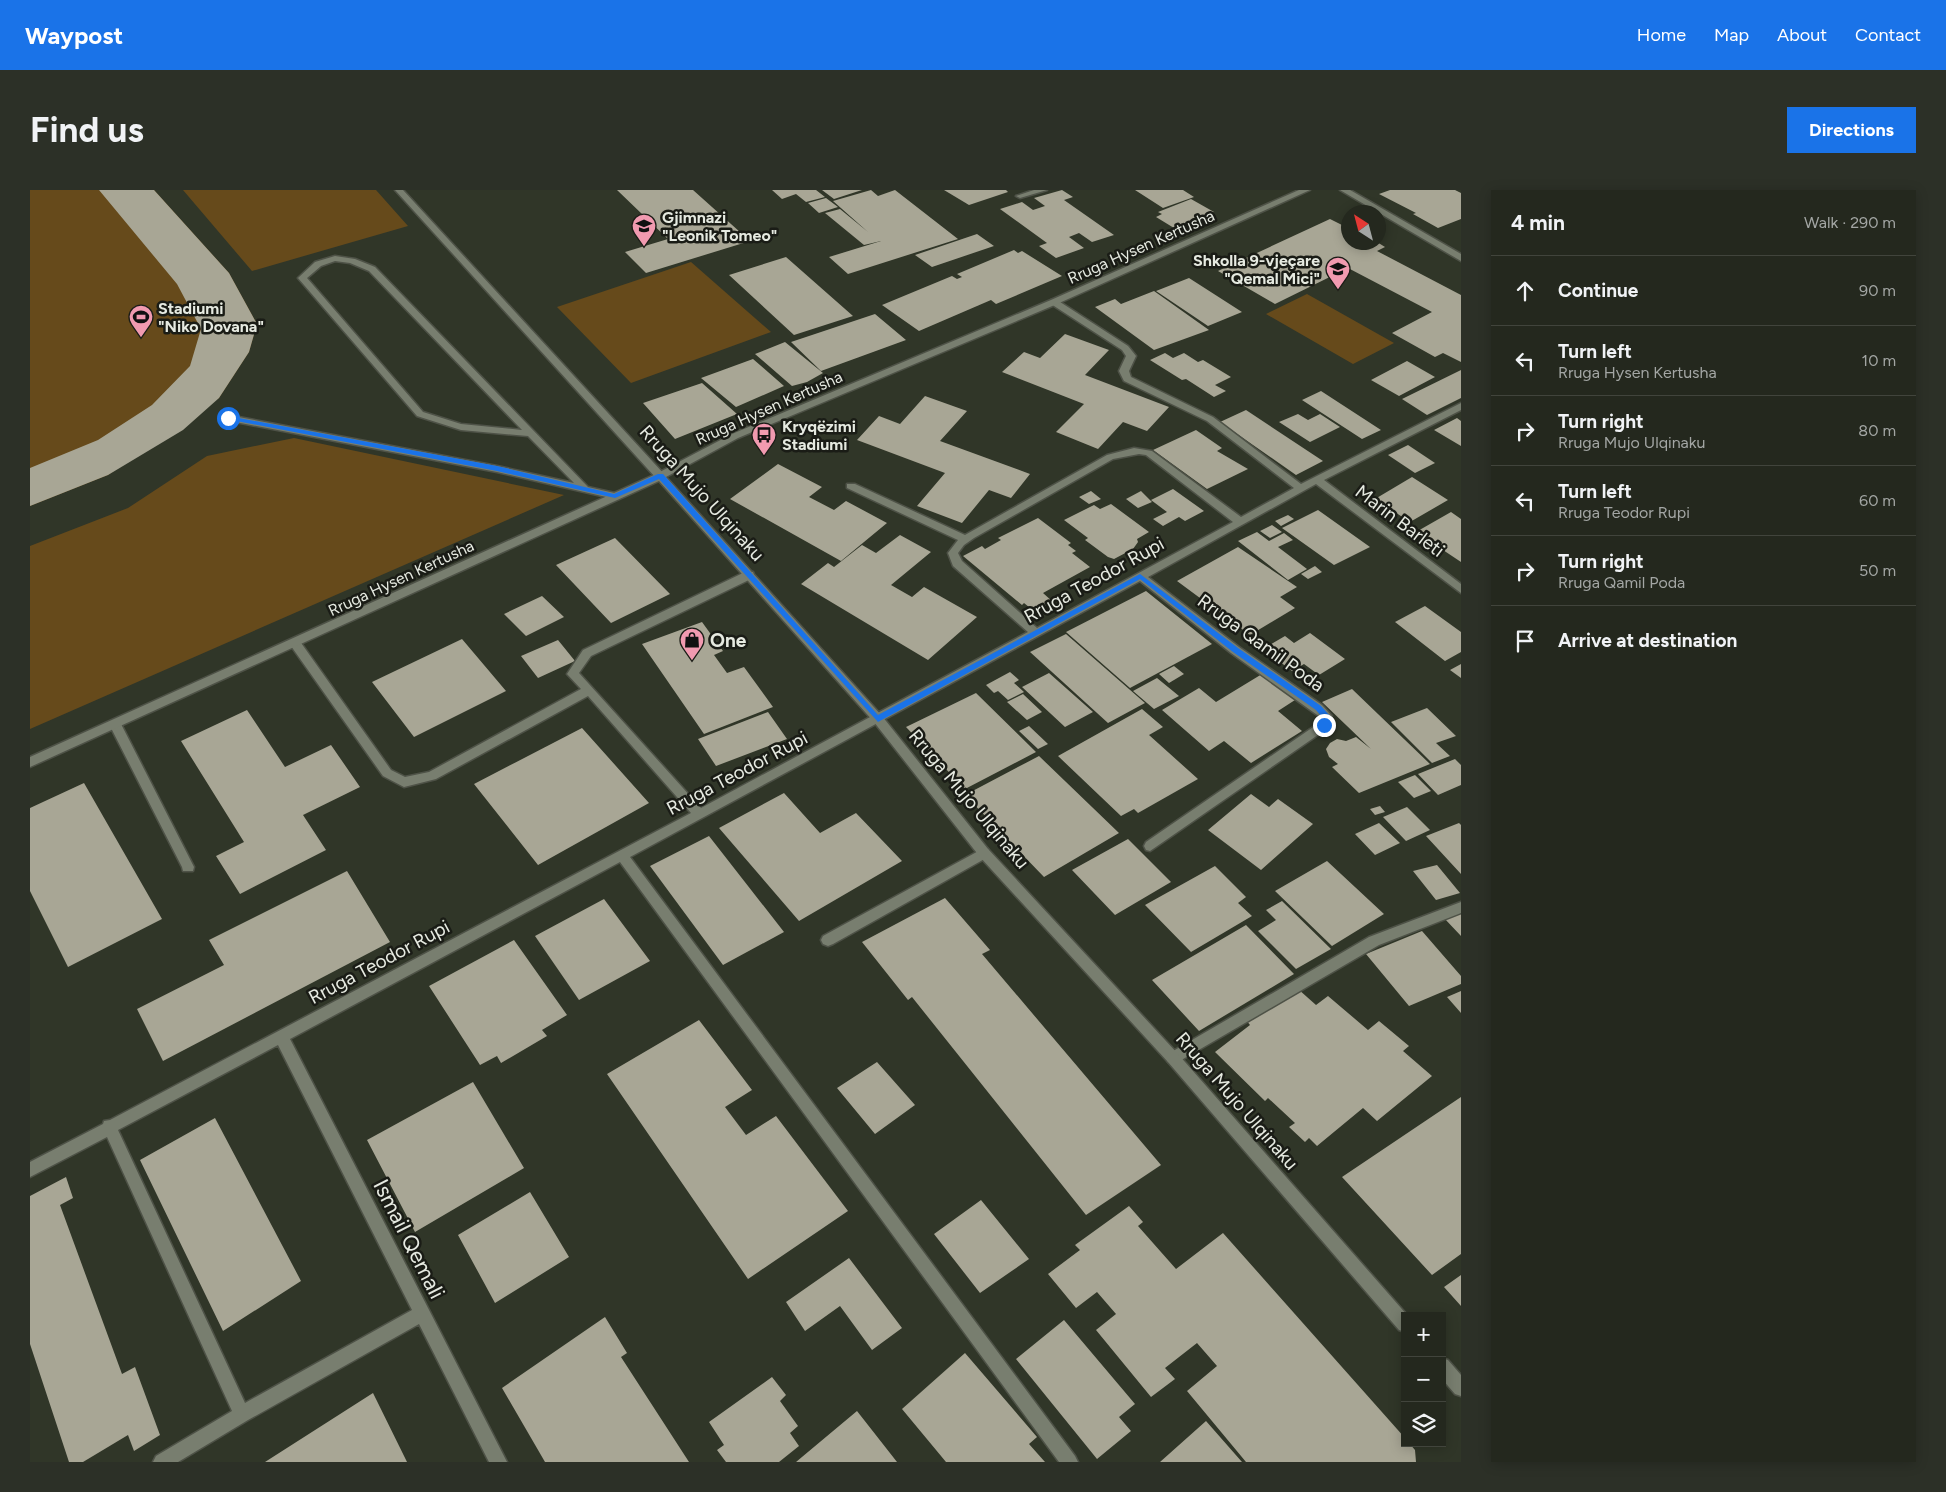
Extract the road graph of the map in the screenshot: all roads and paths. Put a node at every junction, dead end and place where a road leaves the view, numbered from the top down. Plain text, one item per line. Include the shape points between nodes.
1 (399, 190) edge
2 (1043, 190) edge
3 (1306, 190) edge
4 (1344, 190) edge
5 (1020, 196) dead end
6 (1461, 258) edge
7 (1054, 302) junction
8 (1461, 406) edge
9 (228, 418) dead end
10 (531, 434) junction
11 (660, 476) junction
12 (1317, 480) junction
13 (851, 486) dead end
14 (583, 487) junction
15 (1301, 489) junction
16 (615, 496) junction
17 (1240, 522) junction
18 (965, 539) junction
19 (749, 575) junction
20 (1140, 576) junction
21 (1461, 589) edge
22 (1036, 634) junction
23 (294, 643) junction
24 (589, 690) junction
25 (878, 719) junction
26 (115, 724) junction
27 (30, 762) edge
28 (699, 814) junction
29 (1150, 846) dead end
30 (984, 853) junction
31 (622, 855) junction
32 (188, 867) dead end
33 (1461, 907) edge
34 (828, 940) dead end
35 (281, 1036) junction
36 (1173, 1058) junction
37 (109, 1126) junction
38 (30, 1170) edge
39 (422, 1313) junction
40 (1401, 1319) edge
41 (1446, 1371) edge
42 (1461, 1388) edge
43 (242, 1414) junction
44 (162, 1462) edge
45 (498, 1462) edge
46 (1069, 1462) edge

1 - 11 street, Rruga Mujo Ulqinaku
2 - 5 street
3 - 7 street, Rruga Hysen Kertusha
4 - 6 street
7 - 11 street, Rruga Hysen Kertusha via 735,436
7 - 15 street via 1125,348 1131,356 1124,371 1127,379 1210,419
8 - 12 street, Rruga Teodor Rupi
9 - 14 street
10 - 10 street via 372,269 351,258 331,259 312,267 302,278 420,414 444,424 478,431
10 - 14 street
11 - 16 street, Rruga Hysen Kertusha
11 - 19 street, Rruga Mujo Ulqinaku
12 - 15 street, Rruga Teodor Rupi
12 - 21 street, Marin Barleti
13 - 18 street
14 - 16 street
15 - 17 street, Rruga Teodor Rupi
16 - 23 street, Rruga Hysen Kertusha
17 - 18 street via 1149,453 1139,450 1110,458
17 - 20 street, Rruga Teodor Rupi
18 - 22 street via 953,553 957,563
19 - 24 street via 587,653 573,674
19 - 25 street, Rruga Mujo Ulqinaku
20 - 22 street, Rruga Teodor Rupi
20 - 29 street, Rruga Qamil Poda via 1326,716 1324,725
22 - 25 street, Rruga Teodor Rupi
23 - 24 street via 387,773 404,782 432,776
23 - 26 street, Rruga Hysen Kertusha
24 - 28 street
25 - 28 street, Rruga Teodor Rupi
25 - 30 street, Rruga Mujo Ulqinaku
26 - 27 street, Rruga Hysen Kertusha
26 - 32 street
28 - 31 street, Rruga Teodor Rupi
30 - 34 street
30 - 36 street, Rruga Mujo Ulqinaku
31 - 35 street, Rruga Teodor Rupi
31 - 46 street
33 - 36 street via 1374,941
35 - 37 street, Rruga Teodor Rupi
35 - 39 street, Ismail Qemali
36 - 40 street, Rruga Mujo Ulqinaku
37 - 38 street, Rruga Teodor Rupi
37 - 43 street
39 - 43 street
39 - 45 street, Ismail Qemali
41 - 42 street
43 - 44 street

